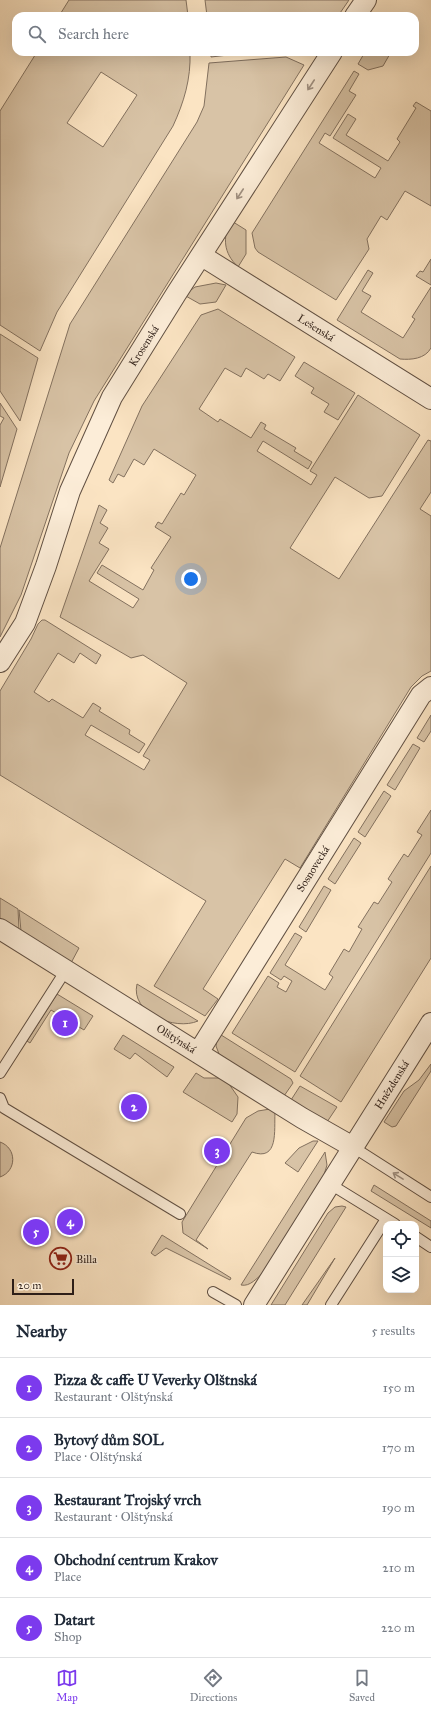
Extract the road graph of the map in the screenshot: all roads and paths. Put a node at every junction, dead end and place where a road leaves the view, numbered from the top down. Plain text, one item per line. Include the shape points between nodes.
1 (366, 0) edge
2 (358, 12) edge
3 (329, 56) edge
4 (202, 256) junction
5 (431, 399) edge
6 (0, 662) edge
7 (431, 687) edge
8 (0, 928) edge
9 (66, 970) junction
10 (431, 1023) edge
11 (198, 1053) junction
12 (0, 1073) edge
13 (0, 1098) edge
14 (353, 1147) junction
15 (330, 1184) junction
16 (431, 1197) edge
17 (180, 1214) dead end
18 (390, 1221) edge
19 (383, 1231) edge
20 (419, 1240) edge
21 (431, 1247) edge
22 (213, 1292) dead end
23 (236, 1305) edge
24 (254, 1305) edge
25 (331, 1305) edge

1 - 2 street
3 -> 4 street, Krosenská
4 - 5 street, Lešenská
4 - 6 street, Krosenská via 112,397 70,491 46,566 24,623
7 - 11 street, Sosnovecká via 421,695
8 - 9 street, Olštýnská
9 - 11 street, Olštýnská
9 - 12 lane
10 - 14 street, Hnězdenská
11 - 14 street, Olštýnská
13 - 17 lane via 4,1108
14 - 15 street, Hnězdenská
16 -> 14 lane
15 - 18 lane
15 - 24 street, Hnězdenská
19 - 25 lane
20 - 21 lane
22 - 23 lane

